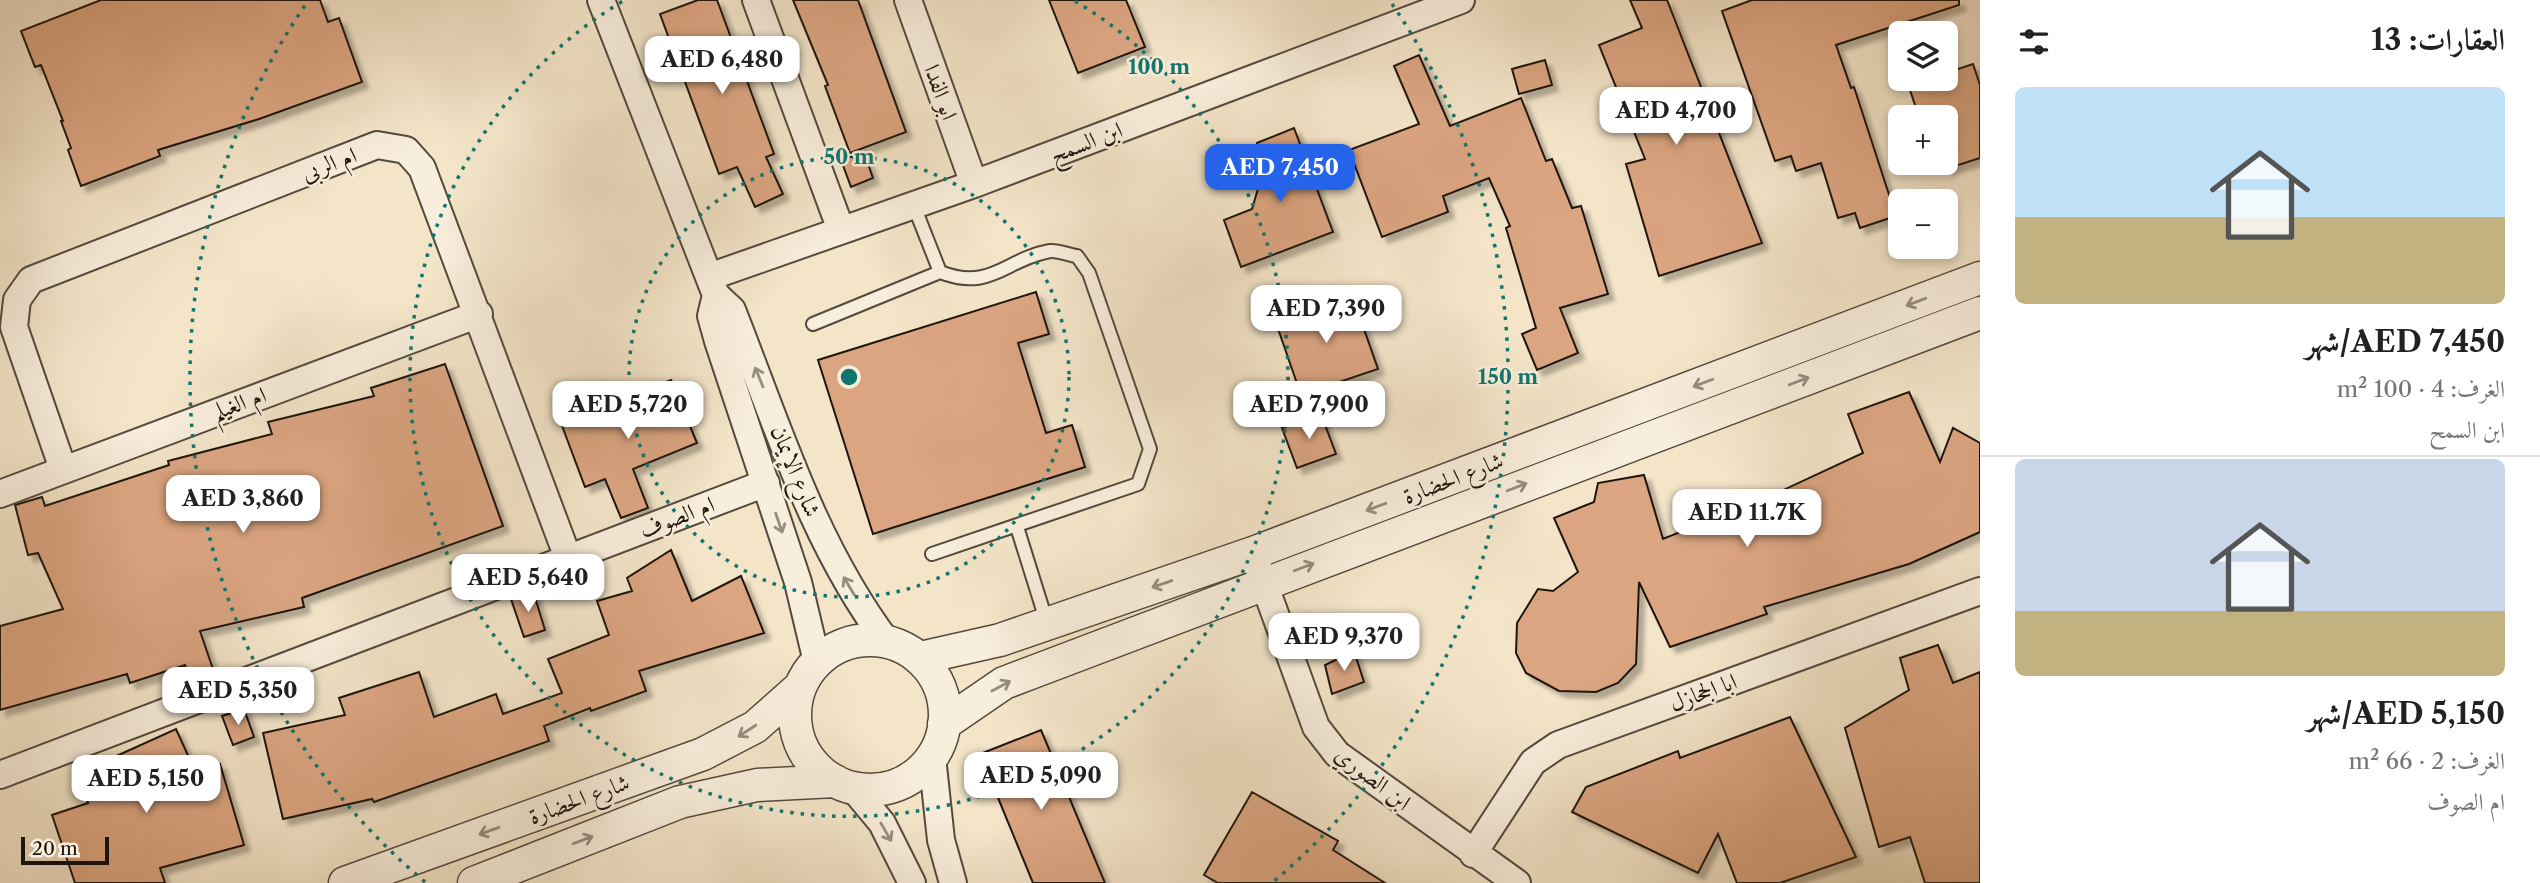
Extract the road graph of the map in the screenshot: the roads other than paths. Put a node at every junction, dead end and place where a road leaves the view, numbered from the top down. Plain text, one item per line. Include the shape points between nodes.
1 (601, 0) edge
2 (756, 0) edge
3 (908, 0) edge
4 (1461, 0) edge
5 (974, 184) junction
6 (914, 206) junction
7 (841, 230) junction
8 (940, 272) junction
9 (1980, 278) edge
10 (712, 286) junction
11 (1980, 313) edge
12 (479, 314) junction
13 (813, 324) dead end
14 (63, 469) junction
15 (766, 483) junction
16 (0, 494) edge
17 (1017, 527) junction
18 (1253, 553) junction
19 (932, 554) dead end
20 (568, 558) junction
21 (1263, 583) junction
22 (1980, 591) edge
23 (1047, 623) junction
24 (887, 642) junction
25 (920, 659) junction
26 (817, 662) junction
27 (799, 688) junction
28 (944, 724) junction
29 (932, 757) junction
30 (0, 775) edge
31 (843, 784) junction
32 (1473, 854) junction
33 (345, 883) edge
34 (474, 883) edge
35 (912, 883) edge
36 (953, 883) edge
37 (1517, 883) edge

1 - 10 street, شارع الإيمان
2 - 7 street
3 - 5 street, ابو الفدا
4 - 5 street, ابن السمح
5 - 6 street, ابن السمح
6 - 7 street, ابن السمح
6 - 8 lane
7 - 10 street, ابن السمح
8 - 13 lane
8 - 17 lane via 961,280 986,277 1051,251 1077,256 1089,273 1150,449 1138,484
9 -> 18 street, شارع الحضارة
10 - 15 street, شارع الإيمان via 711,316
24 -> 10 street, شارع الإيمان via 827,547 732,310
21 -> 11 street, شارع الحضارة
12 - 14 street, ام الغيلم
12 - 14 street, ام الربى via 422,168 406,150 377,145 31,279 17,300 15,327
12 - 20 street, ام الربى
14 - 16 street, ام الغيلم
15 - 20 street, ام الصوف
15 -> 26 street, شارع الإيمان via 798,582
17 - 19 lane
17 - 23 lane
18 - 21 street, ابن الصوري
18 -> 23 street, شارع الحضارة
20 - 30 street, ام الصوف
28 -> 21 street, شارع الحضارة via 1004,683
21 - 32 street, ابن الصوري via 1316,727 1337,754
22 - 32 street, ابا الجحازل via 1558,745 1533,762
23 - 25 street, شارع الحضارة via 1000,640
24 - 25 street
24 - 26 street via 849,642
25 - 28 street via 940,688
26 - 27 street
27 - 31 street via 795,706 799,741 820,771
27 -> 33 street, شارع الحضارة via 755,727 703,754
28 - 29 street
29 - 31 street via 905,781 870,789
29 - 36 street via 941,840
34 -> 31 street, شارع الحضارة via 693,799 757,785
31 -> 35 street via 882,823
32 - 37 street, ابن الصوري

